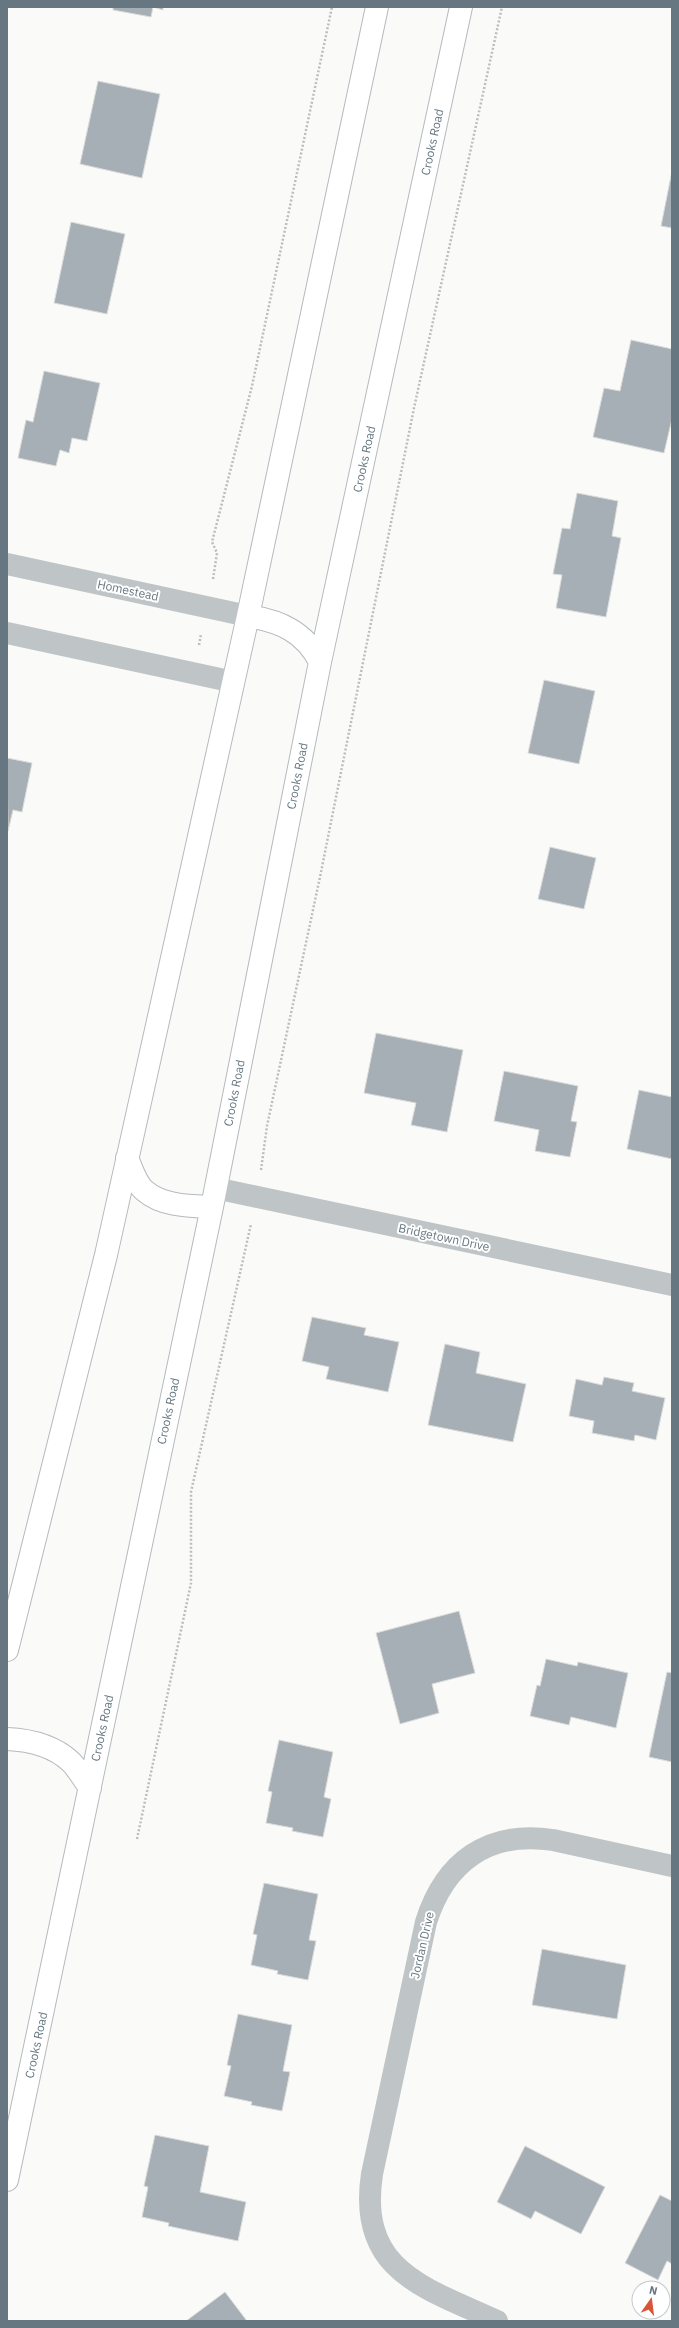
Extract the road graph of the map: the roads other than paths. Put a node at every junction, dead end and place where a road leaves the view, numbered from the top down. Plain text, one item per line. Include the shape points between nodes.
1 (377, 7) edge
2 (461, 7) edge
3 (7, 564) edge
4 (248, 616) junction
5 (7, 633) edge
6 (320, 662) junction
7 (234, 682) junction
8 (127, 1158) junction
9 (213, 1198) junction
10 (672, 1285) edge
11 (7, 1650) edge
12 (7, 1739) edge
13 (90, 1788) junction
14 (672, 1866) edge
15 (7, 2180) edge
16 (497, 2321) edge

1 - 4 main road
2 - 6 main road, Crooks Road
3 - 4 street, Homestead
4 - 6 main road via 286,626 313,648
4 - 7 main road
5 - 7 street
6 - 9 main road, Crooks Road
7 - 8 main road
8 - 9 main road via 134,1176 144,1191 160,1200 184,1206
8 - 11 main road via 106,1255
9 - 10 street, Bridgetown Drive
9 - 13 main road, Crooks Road
12 - 13 main road via 26,1740 49,1748 71,1762
13 - 15 main road, Crooks Road
14 - 16 street, Jordan Drive via 534,1837 500,1842 470,1855 447,1878 431,1906 372,2174 370,2211 374,2232 383,2250 406,2277 422,2288

